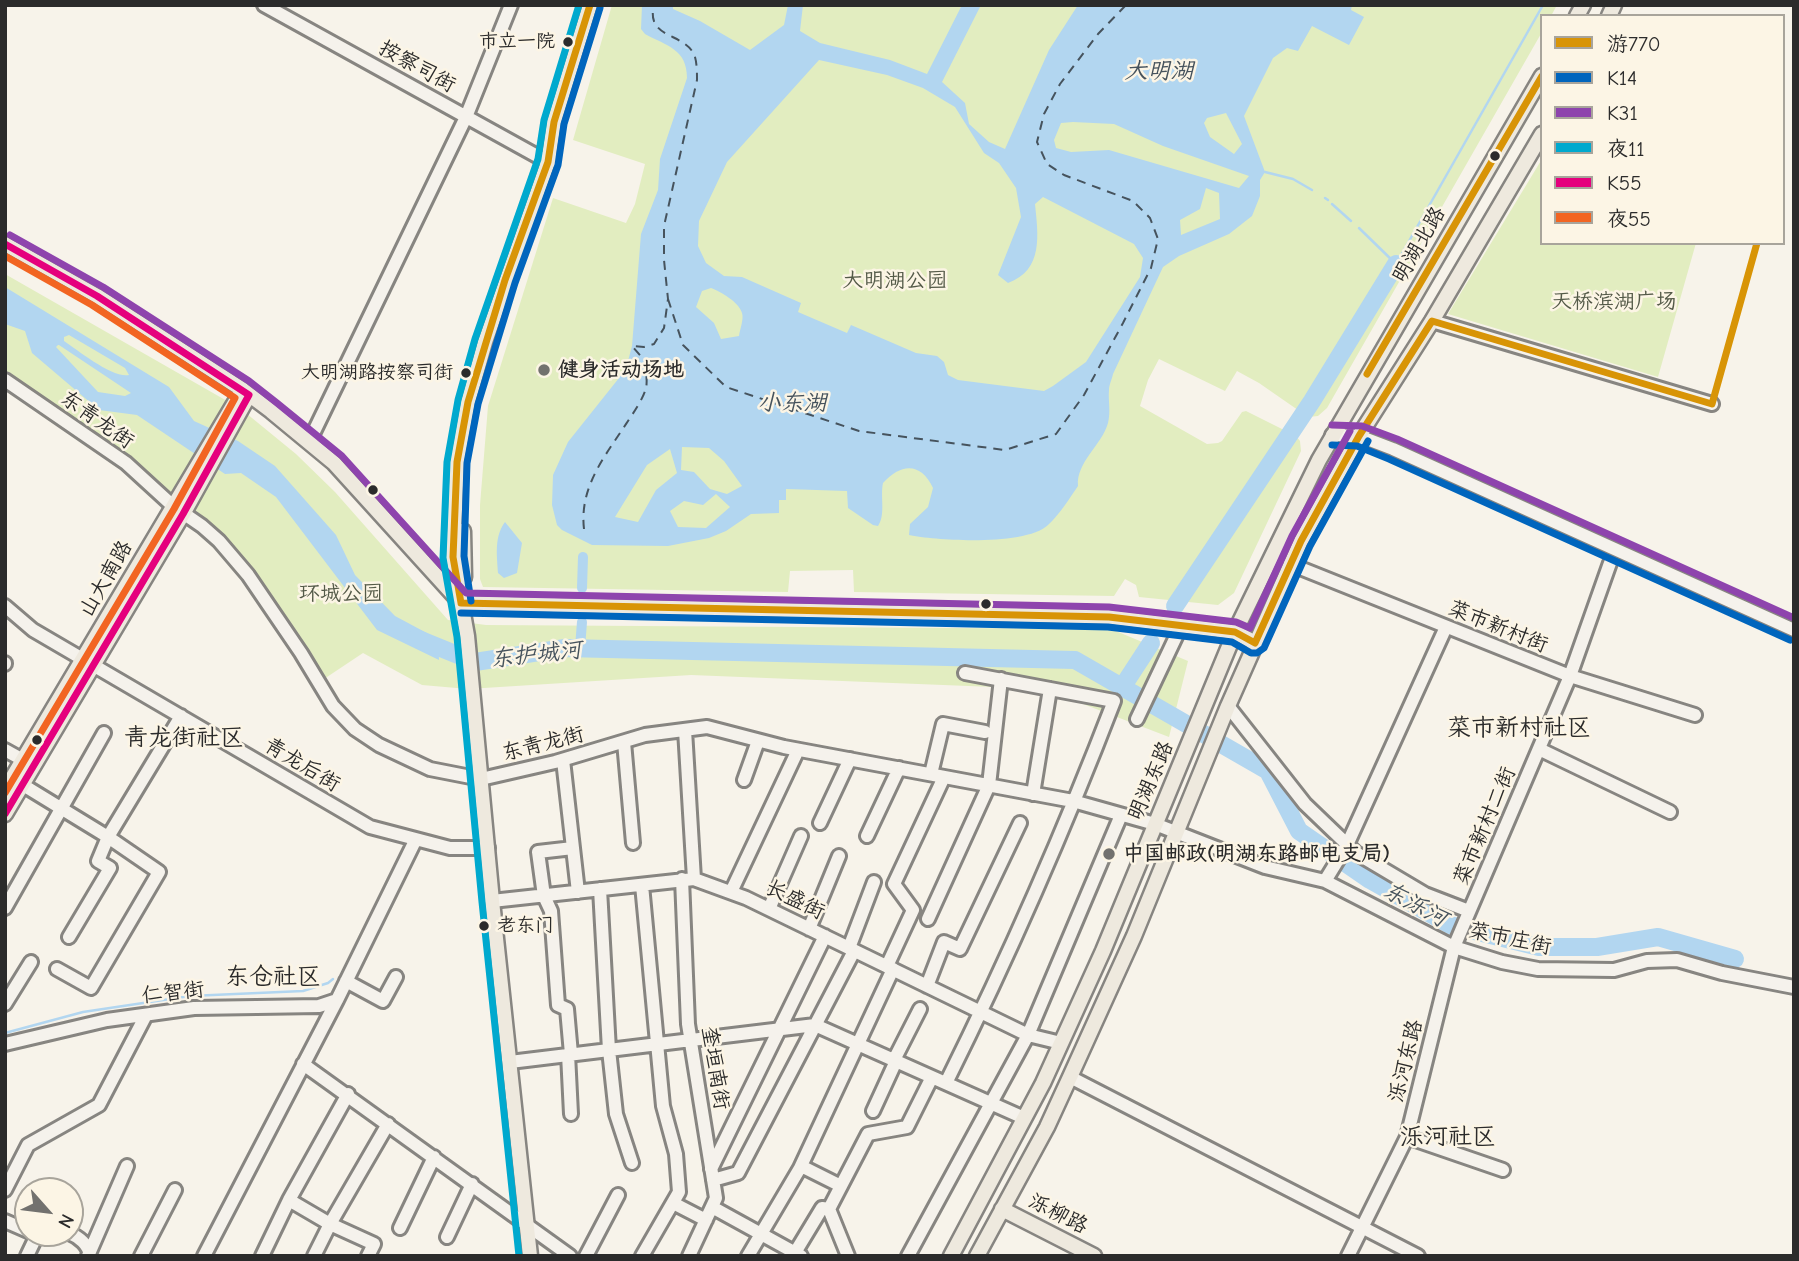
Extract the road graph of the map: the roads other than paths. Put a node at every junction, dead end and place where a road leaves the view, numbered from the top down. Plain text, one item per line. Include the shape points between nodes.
1 (264, 5) edge
2 (511, 5) edge
3 (590, 5) edge
4 (598, 5) edge
5 (1540, 79) edge
6 (466, 117) junction
7 (1540, 137) edge
8 (550, 161) junction
9 (5, 244) edge
10 (1432, 321) junction
11 (5, 380) edge
12 (246, 393) junction
13 (1712, 404) dead end
14 (1332, 435) junction
15 (1359, 436) junction
16 (309, 442) junction
17 (179, 508) junction
18 (1610, 563) dead end
19 (1290, 564) junction
20 (461, 603) junction
21 (5, 606) edge
22 (1182, 624) junction
23 (1446, 627) junction
24 (1794, 630) edge
25 (1235, 632) junction
26 (1255, 643) junction
27 (88, 663) junction
28 (965, 673) dead end
29 (1570, 676) junction
30 (1001, 679) junction
31 (1050, 688) junction
32 (1228, 707) junction
33 (1695, 715) dead end
34 (181, 716) junction
35 (1137, 719) dead end
36 (685, 730) junction
37 (985, 732) dead end
38 (104, 733) dead end
39 (758, 741) junction
40 (624, 742) junction
41 (1539, 749) junction
42 (5, 750) edge
43 (798, 750) junction
44 (850, 759) junction
45 (23, 760) junction
46 (563, 760) junction
47 (900, 768) junction
48 (938, 776) junction
49 (481, 779) junction
50 (744, 780) dead end
51 (23, 785) junction
52 (989, 785) junction
53 (5, 790) edge
54 (1033, 794) junction
55 (1076, 802) junction
56 (63, 809) junction
57 (1670, 812) dead end
58 (5, 814) edge
59 (1121, 815) junction
60 (820, 823) dead end
61 (1020, 823) dead end
62 (1155, 824) junction
63 (1176, 833) junction
64 (801, 835) dead end
65 (867, 835) dead end
66 (108, 837) junction
67 (415, 841) junction
68 (633, 843) dead end
69 (1346, 847) junction
70 (488, 848) junction
71 (573, 848) junction
72 (839, 856) dead end
73 (1328, 877) junction
74 (688, 879) junction
75 (874, 882) dead end
76 (642, 885) junction
77 (600, 889) junction
78 (578, 892) junction
79 (731, 892) junction
80 (544, 896) junction
81 (492, 901) junction
82 (5, 908) edge
83 (769, 909) junction
84 (1467, 915) junction
85 (928, 919) dead end
86 (809, 929) junction
87 (824, 936) junction
88 (69, 937) dead end
89 (1454, 947) junction
90 (852, 949) junction
91 (31, 962) dead end
92 (890, 968) junction
93 (57, 969) dead end
94 (396, 977) dead end
95 (346, 981) junction
96 (927, 986) junction
97 (1794, 987) edge
98 (337, 1000) junction
99 (5, 1004) edge
100 (920, 1009) dead end
101 (982, 1012) junction
102 (146, 1015) junction
103 (815, 1025) junction
104 (779, 1029) junction
105 (1028, 1035) junction
106 (691, 1040) junction
107 (1061, 1043) junction
108 (5, 1044) edge
109 (657, 1044) junction
110 (859, 1044) junction
111 (609, 1049) junction
112 (569, 1054) junction
113 (895, 1061) junction
114 (510, 1062) junction
115 (303, 1064) junction
116 (932, 1077) junction
117 (1070, 1077) junction
118 (946, 1083) junction
119 (348, 1094) junction
120 (990, 1103) junction
121 (873, 1111) dead end
122 (571, 1114) dead end
123 (1024, 1118) junction
124 (388, 1124) junction
125 (1407, 1137) junction
126 (434, 1157) junction
127 (632, 1163) dead end
128 (127, 1166) dead end
129 (801, 1166) junction
130 (1503, 1170) dead end
131 (712, 1174) junction
132 (472, 1184) junction
133 (841, 1186) junction
134 (5, 1190) edge
135 (175, 1190) dead end
136 (618, 1195) dead end
137 (289, 1200) junction
138 (673, 1203) junction
139 (712, 1207) junction
140 (829, 1209) junction
141 (1002, 1209) junction
142 (706, 1220) junction
143 (526, 1222) junction
144 (330, 1224) junction
145 (1363, 1227) junction
146 (400, 1228) dead end
147 (761, 1234) junction
148 (447, 1237) dead end
149 (89, 1254) edge
150 (796, 1255) edge
151 (141, 1256) edge
152 (204, 1256) edge
153 (262, 1256) edge
154 (314, 1256) edge
155 (368, 1256) edge
156 (530, 1256) edge
157 (570, 1256) edge
158 (586, 1256) edge
159 (642, 1256) edge
160 (689, 1256) edge
161 (748, 1256) edge
162 (848, 1256) edge
163 (908, 1256) edge
164 (950, 1256) edge
165 (977, 1256) edge
166 (1094, 1256) edge
167 (1348, 1256) edge
168 (1418, 1256) edge

1 - 6 street, 按察司街
2 - 6 street
3 - 8 main road via 554,122
4 - 8 main road
5 - 14 main road, 明湖北路
6 - 8 street, 按察司街
6 - 16 street
7 - 10 main road
8 - 20 main road via 474,409 465,463
9 - 12 main road via 97,296
10 - 13 street
10 - 15 main road
11 - 17 street, 东青龙街 via 126,463
12 - 16 main road
12 - 17 main road, 山大南路
14 - 15 street
14 - 25 main road, 明湖东路
15 - 19 main road, 明湖东路
15 - 24 street
16 - 20 main road
17 - 27 main road, 山大南路
17 - 49 street, 东青龙街 via 219,541 248,575 333,706 355,729 430,769
18 - 29 street, 菜市新村二街
19 - 23 street, 菜市新村街
19 - 26 main road, 明湖东路
20 - 22 main road via 1108,617
20 - 49 main road
21 - 27 street, 青龙后街 via 33,630
22 - 25 main road
22 - 35 street
23 - 29 street, 菜市新村街
23 - 69 street
25 - 26 main road
25 - 62 main road, 明湖东路
26 - 32 main road, 明湖东路
27 - 34 street, 青龙后街
27 - 45 main road, 山大南路
27 - 51 main road, 山大南路
28 - 30 street
29 - 33 street, 菜市新村街
29 - 41 street, 菜市新村二街
30 - 31 street
30 - 52 street
31 - 54 street
31 - 55 street via 1114,701
32 - 63 main road, 明湖东路
32 - 69 street via 1305,804
34 - 66 street
34 - 67 street, 青龙后街 via 370,827
36 - 39 street, 东青龙街 via 707,727
36 - 40 street, 东青龙街
36 - 74 street, 奎垣南街
37 - 48 street via 943,724
38 - 56 street
39 - 43 street, 东青龙街
39 - 50 street
40 - 46 street, 东青龙街
40 - 68 street
41 - 57 street
41 - 84 street, 菜市新村二街
42 - 45 street
43 - 44 street, 东青龙街
43 - 79 street
44 - 47 street, 东青龙街
44 - 60 street
45 - 53 main road, 山大南路
46 - 49 street, 东青龙街
46 - 71 street
47 - 48 street, 东青龙街
47 - 65 street
48 - 52 street, 东青龙街
48 - 92 street via 894,884 912,910
49 - 70 main road
51 - 56 street
51 - 58 main road, 山大南路
52 - 54 street, 东青龙街
52 - 85 street
54 - 55 street, 东青龙街
55 - 59 street, 东青龙街
55 - 101 street
56 - 66 street
56 - 82 street
59 - 62 street, 东青龙街
59 - 105 street
61 - 96 street via 960,949 944,942
62 - 63 street, 菜市庄街
62 - 107 main road, 明湖东路
63 - 73 street, 菜市庄街 via 1265,867
63 - 117 main road, 明湖东路
64 - 83 street
66 - 88 street via 98,861 110,869
66 - 93 street via 159,872 91,988
67 - 70 street, 青龙后街 via 450,848
67 - 95 street
69 - 73 street
69 - 84 street
70 - 81 main road
71 - 78 street
71 - 80 street via 538,852
72 - 86 street
73 - 89 street, 菜市庄街
74 - 76 street, 长盛街
74 - 79 street, 长盛街
74 - 106 street, 奎垣南街
75 - 90 street
76 - 77 street, 长盛街
76 - 109 street
77 - 78 street, 长盛街
77 - 111 street
78 - 80 street, 长盛街
79 - 83 street, 长盛街
80 - 81 street, 长盛街
80 - 112 street via 551,911 558,1005 567,1009
81 - 114 main road
83 - 86 street, 长盛街
84 - 89 street, 菜市新村二街
86 - 87 street, 长盛街
87 - 90 street, 长盛街
87 - 104 street
89 - 97 street, 菜市庄街 via 1538,969 1614,970 1647,961 1678,960
89 - 125 street, 泺河东路
90 - 92 street, 长盛街
90 - 103 street
91 - 99 street
92 - 96 street, 长盛街
92 - 110 street
94 - 95 street via 383,1000
95 - 98 street
96 - 101 street, 长盛街
98 - 102 street, 仁智街 via 319,1006 194,1008
98 - 115 street
100 - 113 street
101 - 105 street, 长盛街
101 - 118 street
102 - 108 street, 仁智街
102 - 134 street via 99,1105 29,1145
103 - 104 street
103 - 110 street
103 - 131 street via 738,1173
104 - 106 street
104 - 131 street
105 - 107 street, 长盛街
105 - 120 street
106 - 109 street
106 - 131 street, 奎垣南街
107 - 123 main road, 明湖东路
109 - 111 street
109 - 138 street via 663,1106 676,1154 679,1192
110 - 113 street
110 - 129 street
111 - 112 street
111 - 127 street via 616,1114
112 - 114 street
112 - 122 street
113 - 116 street
113 - 121 street
114 - 143 main road
115 - 119 street
115 - 152 street
116 - 118 street
116 - 133 street via 907,1127 867,1134
117 - 141 main road, 明湖东路
117 - 145 street
118 - 120 street
119 - 124 street
119 - 137 street
120 - 123 street
120 - 163 street
123 - 164 main road, 明湖东路
124 - 126 street
124 - 144 street
125 - 130 street
125 - 145 street, 泺河东路
126 - 132 street
126 - 146 street
128 - 149 street
129 - 133 street
129 - 147 street
131 - 139 street, 奎垣南街 via 716,1198
132 - 143 street
132 - 148 street
133 - 140 street
135 - 151 street
136 - 158 street
137 - 144 street
137 - 153 street
138 - 142 street
138 - 159 street
139 - 142 street, 奎垣南街
139 - 147 street
140 - 150 street via 822,1209
140 - 162 street
141 - 165 main road, 明湖东路
141 - 166 main road, 泺柳路
142 - 160 street, 奎垣南街
143 - 156 main road
143 - 157 street
144 - 154 street
144 - 155 street via 374,1244
145 - 167 street, 泺河东路
145 - 168 street
147 - 150 street
147 - 161 street

